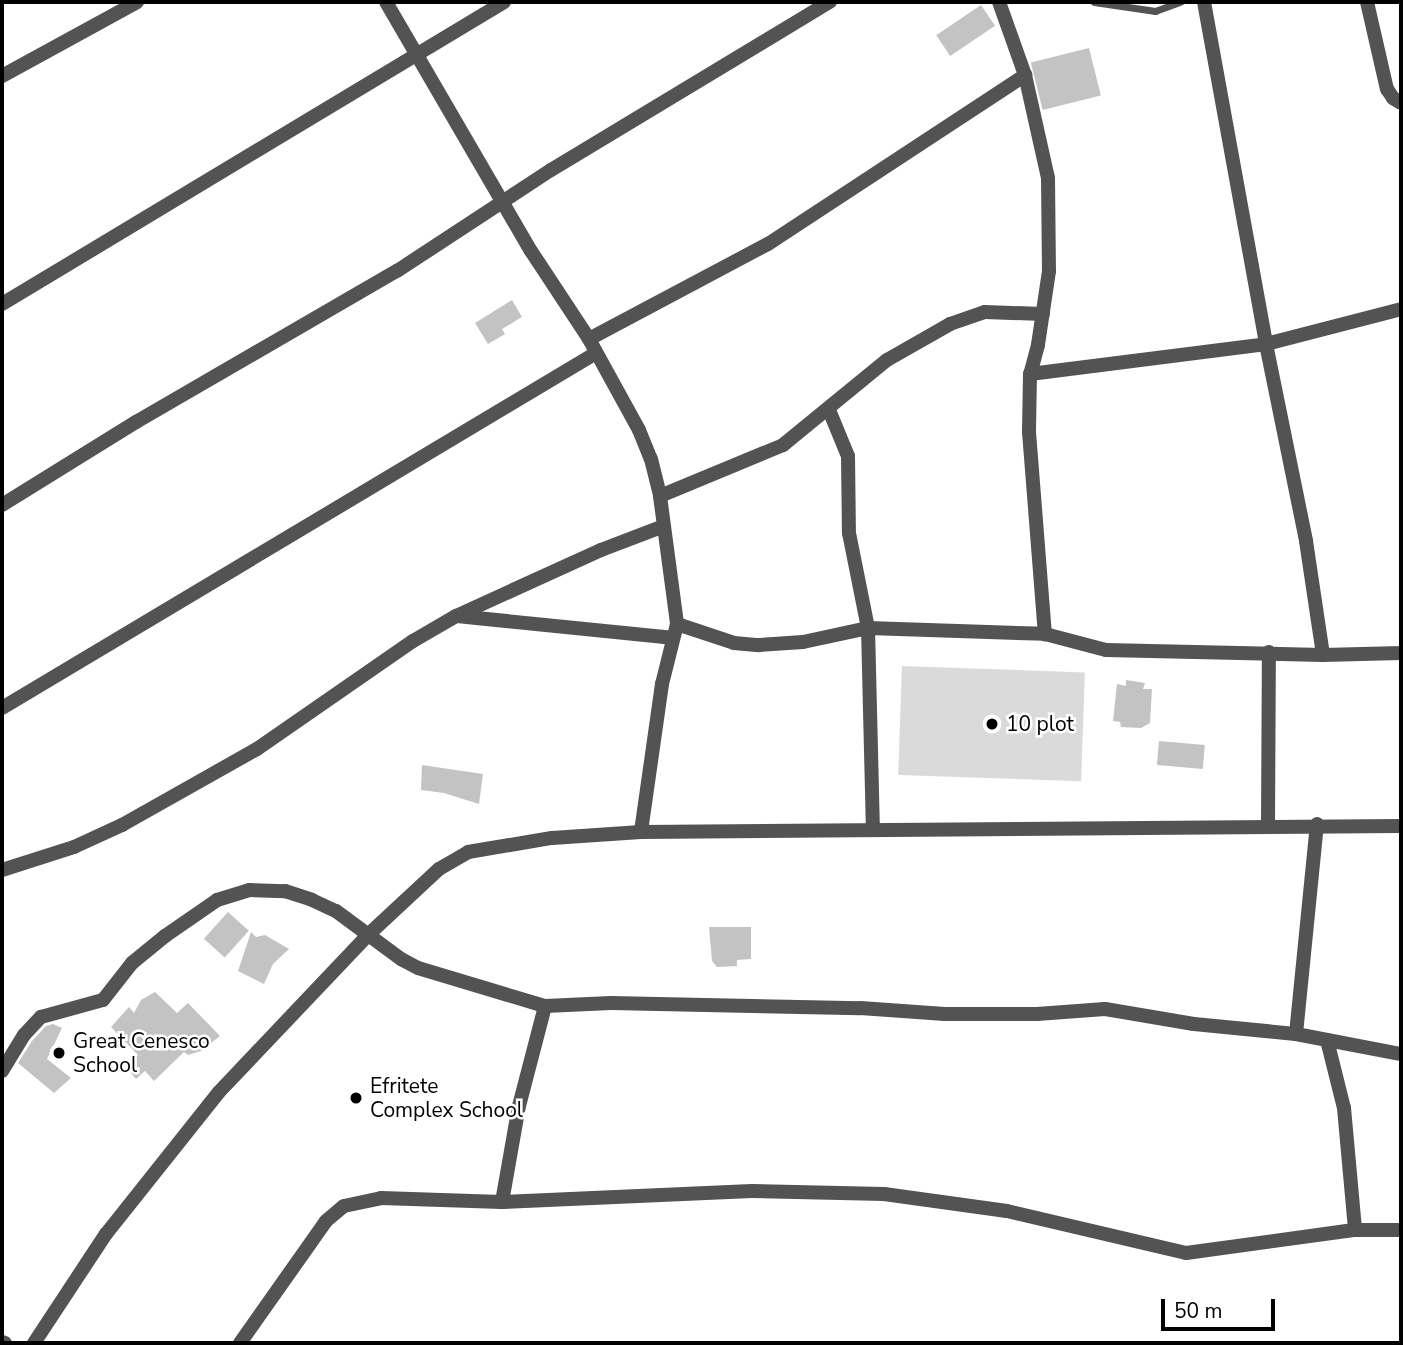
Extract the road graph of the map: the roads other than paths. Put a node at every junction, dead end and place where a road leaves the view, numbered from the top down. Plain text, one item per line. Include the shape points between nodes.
1 (137, 2) edge
2 (386, 2) edge
3 (504, 2) edge
4 (830, 2) edge
5 (999, 2) edge
6 (1094, 2) edge
7 (1180, 2) edge
8 (1204, 2) edge
9 (1367, 2) edge
10 (415, 54) junction
11 (1025, 75) junction
12 (2, 76) edge
13 (1401, 103) edge
14 (503, 203) junction
15 (2, 304) edge
16 (1401, 309) edge
17 (1043, 314) junction
18 (589, 339) junction
19 (1266, 344) junction
20 (596, 353) junction
21 (1030, 374) junction
22 (829, 410) junction
23 (660, 496) junction
24 (2, 505) edge
25 (664, 526) junction
26 (456, 616) junction
27 (868, 628) junction
28 (674, 631) junction
29 (1045, 634) junction
30 (1269, 652) junction
31 (1401, 653) edge
32 (1324, 655) junction
33 (2, 708) edge
34 (1268, 824) junction
35 (1317, 824) junction
36 (1401, 826) edge
37 (873, 828) junction
38 (640, 832) junction
39 (2, 870) edge
40 (369, 934) junction
41 (545, 1006) junction
42 (1296, 1034) junction
43 (1327, 1040) junction
44 (1401, 1054) edge
45 (2, 1071) edge
46 (502, 1202) junction
47 (1355, 1230) junction
48 (1401, 1230) edge
49 (34, 1343) edge
50 (240, 1343) edge

1 - 12 street
2 - 10 street
3 - 10 street
4 - 14 street
5 - 11 street
6 - 7 lane via 1155,11
8 - 19 street
9 - 13 street via 1387,89
10 - 14 street
10 - 15 street
11 - 17 street via 1048,178
11 - 18 street via 768,244
14 - 18 street
14 - 24 street via 397,271
16 - 19 street
17 - 21 street
17 - 22 street via 985,312 950,324 887,360
18 - 20 street
19 - 21 street
19 - 32 street
20 - 23 street via 639,430
20 - 33 street
21 - 29 street via 1029,432
22 - 23 street via 783,445
22 - 27 street via 848,456 849,533
23 - 25 street
25 - 26 street
25 - 28 street
26 - 28 street
26 - 39 street via 257,749 133,819 74,847
27 - 28 street via 780,646
27 - 29 street
27 - 37 street
28 - 38 street via 650,751
29 - 30 street via 1106,650
30 - 32 street
30 - 34 street
31 - 32 street
34 - 35 street
34 - 37 street via 1072,830
35 - 36 street
35 - 42 street
37 - 38 street
38 - 40 street via 552,838 468,852 439,869
40 - 41 street via 418,968
40 - 45 street via 336,911 285,891 250,890 217,900 132,963 103,1000 41,1017 23,1035
40 - 49 street via 164,1157
41 - 42 street via 624,1003 945,1014 1105,1009
41 - 46 street via 519,1107
42 - 43 street
43 - 44 street
43 - 47 street via 1344,1108
46 - 47 street via 752,1191 884,1194 1007,1211 1186,1253
46 - 50 street via 381,1198 344,1206 311,1238
47 - 48 street

